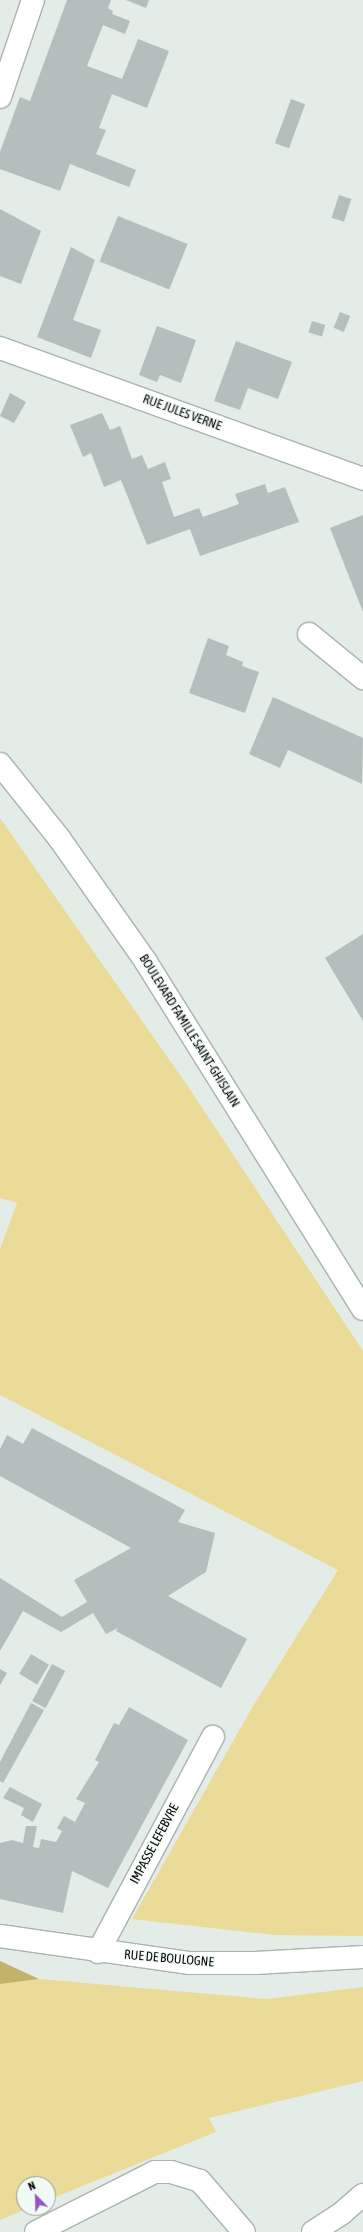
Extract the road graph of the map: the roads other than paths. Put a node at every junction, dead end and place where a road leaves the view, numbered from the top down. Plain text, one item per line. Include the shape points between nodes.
1 (33, 0) edge
2 (0, 97) edge
3 (0, 348) edge
4 (363, 479) edge
5 (309, 634) dead end
6 (363, 678) edge
7 (0, 764) edge
8 (363, 1309) edge
9 (213, 1737) dead end
10 (0, 1936) edge
11 (98, 1952) junction
12 (363, 1956) edge
13 (363, 2195) edge
14 (36, 2232) edge
15 (244, 2232) edge
16 (313, 2232) edge

1 - 2 street
3 - 4 street, RUE JULES VERNE
5 - 6 street
7 - 8 street, BOULEVARD FAMILLE SAINT-GHISLAIN via 59,838 150,968
9 - 11 street, IMPASSE LEFEBVRE
10 - 11 street, RUE DE BOULOGNE
11 - 12 street, RUE DE BOULOGNE via 190,1963 255,1963
13 - 16 street via 342,2214
14 - 15 street via 155,2172 170,2172 200,2181

